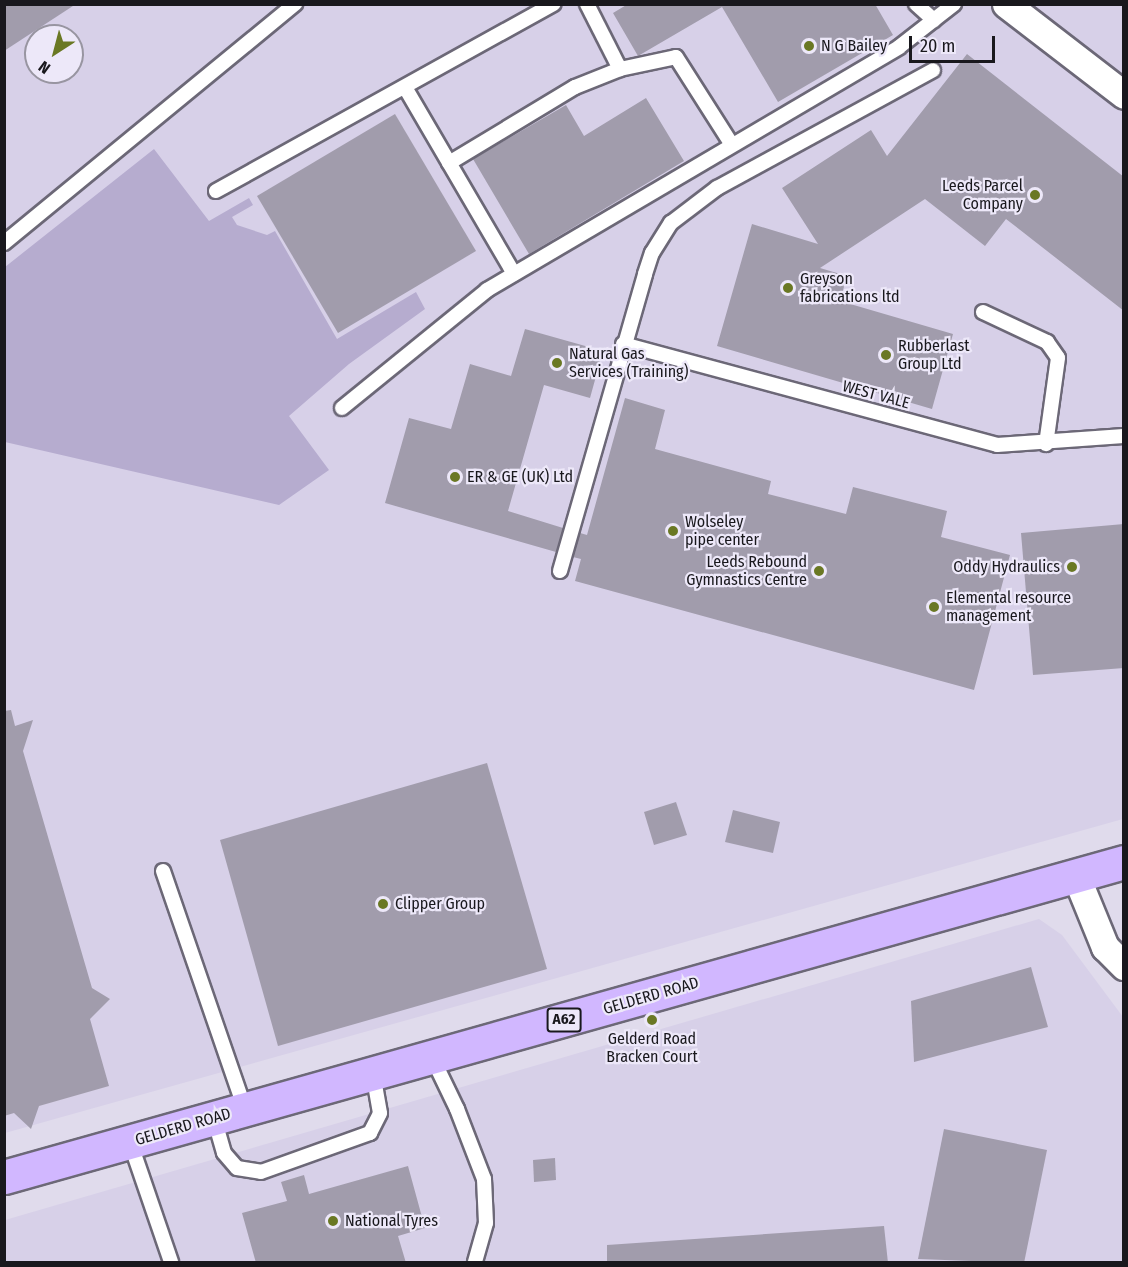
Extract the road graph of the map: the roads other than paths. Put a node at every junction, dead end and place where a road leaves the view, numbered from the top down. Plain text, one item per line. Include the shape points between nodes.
1 (295, 4) edge
2 (554, 4) edge
3 (587, 4) edge
4 (916, 4) edge
5 (954, 4) edge
6 (1006, 4) edge
7 (934, 20) junction
8 (620, 69) junction
9 (933, 70) dead end
10 (406, 89) junction
11 (1124, 95) edge
12 (732, 145) junction
13 (449, 163) junction
14 (216, 191) dead end
15 (4, 243) edge
16 (514, 273) junction
17 (983, 312) dead end
18 (623, 345) junction
19 (342, 408) dead end
20 (1124, 436) edge
21 (1047, 444) junction
22 (560, 571) dead end
23 (1124, 862) edge
24 (163, 871) dead end
25 (1076, 876) junction
26 (1114, 956) edge
27 (1124, 981) edge
28 (432, 1057) junction
29 (373, 1074) junction
30 (245, 1109) junction
31 (214, 1118) junction
32 (130, 1142) junction
33 (4, 1177) edge
34 (171, 1263) edge
35 (475, 1263) edge

1 - 15 lane
2 - 10 lane
3 - 8 lane
4 - 7 lane
5 - 7 lane
6 - 11 street
7 - 12 lane via 899,47
8 - 12 lane via 676,57
8 - 13 lane via 575,87
9 - 18 lane via 717,188 682,213 652,252
10 - 13 lane
10 - 14 lane via 286,149
12 - 16 lane
13 - 16 lane
16 - 19 lane via 487,290
17 - 21 lane via 1047,342 1058,358
18 - 21 lane, WEST VALE via 997,445
18 - 22 lane
20 - 21 lane, WEST VALE
23 - 25 main road, GELDERD ROAD / A62
24 - 30 lane
25 - 26 street
25 - 28 main road, GELDERD ROAD / A62
26 - 27 lane
28 - 29 main road, GELDERD ROAD / A62
28 - 35 lane via 484,1179 486,1223
29 - 30 main road, GELDERD ROAD / A62
29 - 31 lane via 380,1113 370,1133 261,1172 237,1168 224,1153
30 - 31 main road, GELDERD ROAD / A62
31 - 32 main road, GELDERD ROAD / A62
32 - 33 main road, GELDERD ROAD / A62
32 - 34 lane

